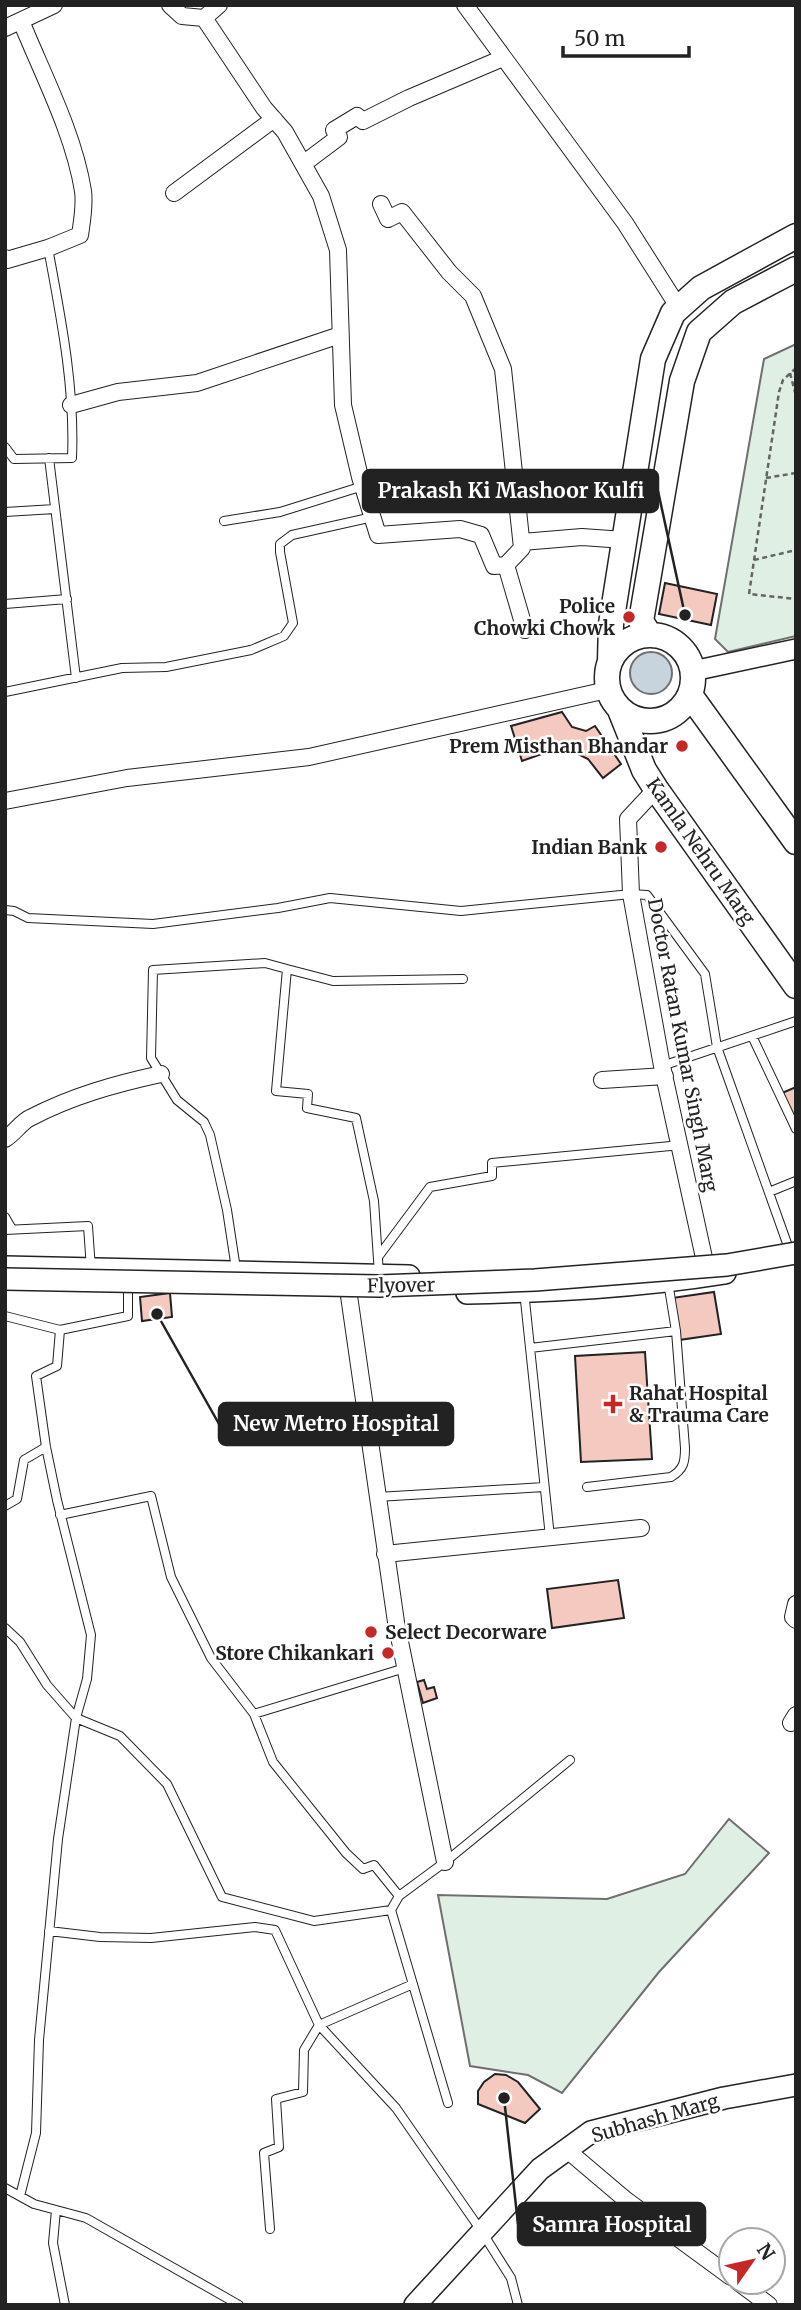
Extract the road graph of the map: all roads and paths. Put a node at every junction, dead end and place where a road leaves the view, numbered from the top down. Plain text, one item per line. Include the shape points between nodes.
1 (54, 5) edge
2 (170, 5) edge
3 (219, 5) edge
4 (465, 5) edge
5 (204, 18) junction
6 (21, 21) junction
7 (5, 28) edge
8 (503, 58) junction
9 (274, 119) junction
10 (303, 164) junction
11 (174, 193) dead end
12 (380, 204) dead end
13 (796, 236) edge
14 (48, 248) junction
15 (5, 258) edge
16 (796, 269) edge
17 (679, 308) junction
18 (340, 335) junction
19 (794, 371) edge
20 (796, 396) edge
21 (71, 405) junction
22 (5, 447) edge
23 (49, 458) junction
24 (796, 473) edge
25 (766, 478) junction
26 (363, 486) junction
27 (55, 509) junction
28 (5, 512) edge
29 (373, 517) junction
30 (224, 522) dead end
31 (624, 540) junction
32 (522, 542) junction
33 (796, 550) edge
34 (754, 560) junction
35 (506, 565) junction
36 (67, 598) junction
37 (796, 599) edge
38 (5, 604) edge
39 (525, 631) dead end
40 (649, 634) junction
41 (796, 649) edge
42 (610, 661) junction
43 (76, 678) junction
44 (692, 683) junction
45 (5, 692) edge
46 (614, 700) junction
47 (656, 789) junction
48 (5, 801) edge
49 (796, 842) edge
50 (631, 894) junction
51 (5, 910) edge
52 (287, 969) junction
53 (463, 979) dead end
54 (796, 986) edge
55 (796, 1021) edge
56 (752, 1036) junction
57 (717, 1047) junction
58 (663, 1071) junction
59 (161, 1074) junction
60 (602, 1080) dead end
61 (796, 1129) edge
62 (5, 1139) edge
63 (681, 1145) junction
64 (796, 1181) edge
65 (769, 1192) junction
66 (5, 1217) edge
67 (8, 1229) edge
68 (794, 1251) edge
69 (5, 1267) edge
70 (706, 1268) junction
71 (237, 1272) junction
72 (380, 1276) junction
73 (5, 1279) edge
74 (91, 1279) junction
75 (128, 1280) junction
76 (668, 1282) junction
77 (348, 1284) junction
78 (5, 1289) edge
79 (524, 1292) junction
80 (5, 1316) edge
81 (60, 1330) junction
82 (676, 1331) junction
83 (530, 1348) junction
84 (46, 1447) junction
85 (544, 1487) junction
86 (587, 1487) dead end
87 (377, 1497) junction
88 (5, 1506) edge
89 (60, 1514) junction
90 (641, 1528) dead end
91 (550, 1538) junction
92 (385, 1554) junction
93 (796, 1604) edge
94 (796, 1620) edge
95 (5, 1628) edge
96 (405, 1668) junction
97 (254, 1714) junction
98 (76, 1718) junction
99 (570, 1760) dead end
100 (445, 1862) junction
101 (399, 1896) junction
102 (391, 1910) junction
103 (49, 1931) junction
104 (413, 1984) junction
105 (319, 2025) junction
106 (796, 2085) edge
107 (448, 2103) dead end
108 (567, 2150) junction
109 (5, 2188) edge
110 (20, 2196) junction
111 (56, 2210) junction
112 (270, 2229) dead end
113 (482, 2232) junction
114 (717, 2267) edge
115 (65, 2305) edge
116 (239, 2305) edge
117 (415, 2305) edge
118 (518, 2305) edge

1 - 6 street
2 - 5 street via 183,16
3 - 5 street
4 - 8 street
5 - 9 street
6 - 7 street
6 - 14 street via 74,151 83,194 80,235
8 - 10 street via 363,121 357,116 334,130 339,137
8 - 17 street via 625,223
9 - 10 street
9 - 11 street
10 - 18 street via 321,196 338,250
12 - 32 street via 388,219 402,212 473,296 503,369
13 - 17 main road via 701,288
14 - 15 street
14 - 21 lane via 67,347
16 - 40 main road via 733,302 699,332 682,381 641,621
17 - 31 main road via 653,359
18 - 21 street via 197,383 118,392
18 - 26 street via 343,405
19 - 20 path
19 - 25 path via 783,380 779,392
21 - 23 lane via 72,458
22 - 23 lane via 14,458
23 - 27 lane
24 - 25 path
25 - 34 path
26 - 29 street
26 - 30 lane via 280,512
27 - 28 lane
27 - 36 lane
29 - 35 street via 378,535 460,529 481,535 494,566
29 - 43 lane via 292,535 280,544 293,622 284,636 251,650
31 - 32 street via 582,537
31 - 42 main road
32 - 35 street
33 - 34 path
34 - 37 path via 749,594
35 - 39 street
36 - 38 lane
36 - 43 lane
40 - 42 main road via 633,637
40 - 44 main road via 667,638 682,649
41 - 44 street
42 - 46 main road via 606,676
43 - 45 lane
44 - 46 main road via 681,709 658,721 632,718
44 - 49 main road
46 - 47 main road, Kamla Nehru Marg
46 - 48 street via 309,757 127,778
47 - 50 street, Doctor Ratan Kumar Singh Marg via 628,819
47 - 54 main road, Kamla Nehru Marg
50 - 51 lane via 461,911 330,898 153,924 28,918
50 - 57 lane via 647,895 705,974
50 - 58 street, Doctor Ratan Kumar Singh Marg
52 - 53 lane via 333,981
52 - 59 lane via 265,963 153,970 151,1058
52 - 72 lane via 276,1091 307,1094 307,1108 356,1118 374,1201
55 - 56 lane
56 - 57 lane
56 - 61 lane
57 - 58 lane
57 - 65 lane
58 - 60 street
58 - 63 street, Doctor Ratan Kumar Singh Marg
59 - 62 street via 93,1090 26,1119
59 - 71 lane via 177,1100 204,1122 210,1135
63 - 70 street, Doctor Ratan Kumar Singh Marg
63 - 72 lane via 492,1163 492,1176 430,1187
64 - 65 lane
65 - 68 lane
66 - 67 lane
67 - 74 lane via 88,1226
68 - 70 main road via 735,1256
68 - 73 main road, Flyover, bridge via 727,1265 379,1286
69 - 74 main road
70 - 72 main road
70 - 76 main road
71 - 75 main road
71 - 77 main road
72 - 77 main road
72 - 79 main road
74 - 75 main road
74 - 78 main road
75 - 77 main road
75 - 81 lane via 128,1316
76 - 79 main road
76 - 82 lane
77 - 87 street
79 - 83 lane
80 - 81 lane
81 - 84 lane via 57,1366 36,1376
82 - 83 lane
82 - 86 lane via 685,1448 681,1471 671,1477
83 - 85 lane
84 - 88 lane via 24,1461 16,1499
84 - 89 lane
85 - 87 lane
85 - 91 lane
87 - 92 street
89 - 97 lane via 151,1496 171,1577 211,1658
89 - 98 lane via 90,1635 87,1679
90 - 91 street
91 - 92 street
92 - 96 street
93 - 94 street
95 - 98 lane
96 - 97 lane
96 - 100 street
97 - 101 lane via 274,1762 346,1853 363,1869 374,1865
98 - 102 lane via 120,1736 167,1784 222,1897 314,1921
98 - 103 lane
99 - 100 lane
100 - 101 lane
101 - 102 lane
102 - 104 lane
103 - 105 lane via 151,1938 255,1927 275,1930
103 - 110 lane via 36,2133
104 - 105 lane
104 - 107 lane
105 - 112 lane via 304,2050 303,2092 276,2099 279,2147 264,2153
105 - 113 lane via 396,2108
106 - 108 main road, Subhash Marg via 592,2132
108 - 113 main road, Subhash Marg via 540,2169
108 - 114 street
109 - 110 lane
110 - 111 lane
111 - 115 lane via 53,2243
111 - 116 lane via 86,2218
113 - 117 main road, Subhash Marg
113 - 118 lane via 511,2278

